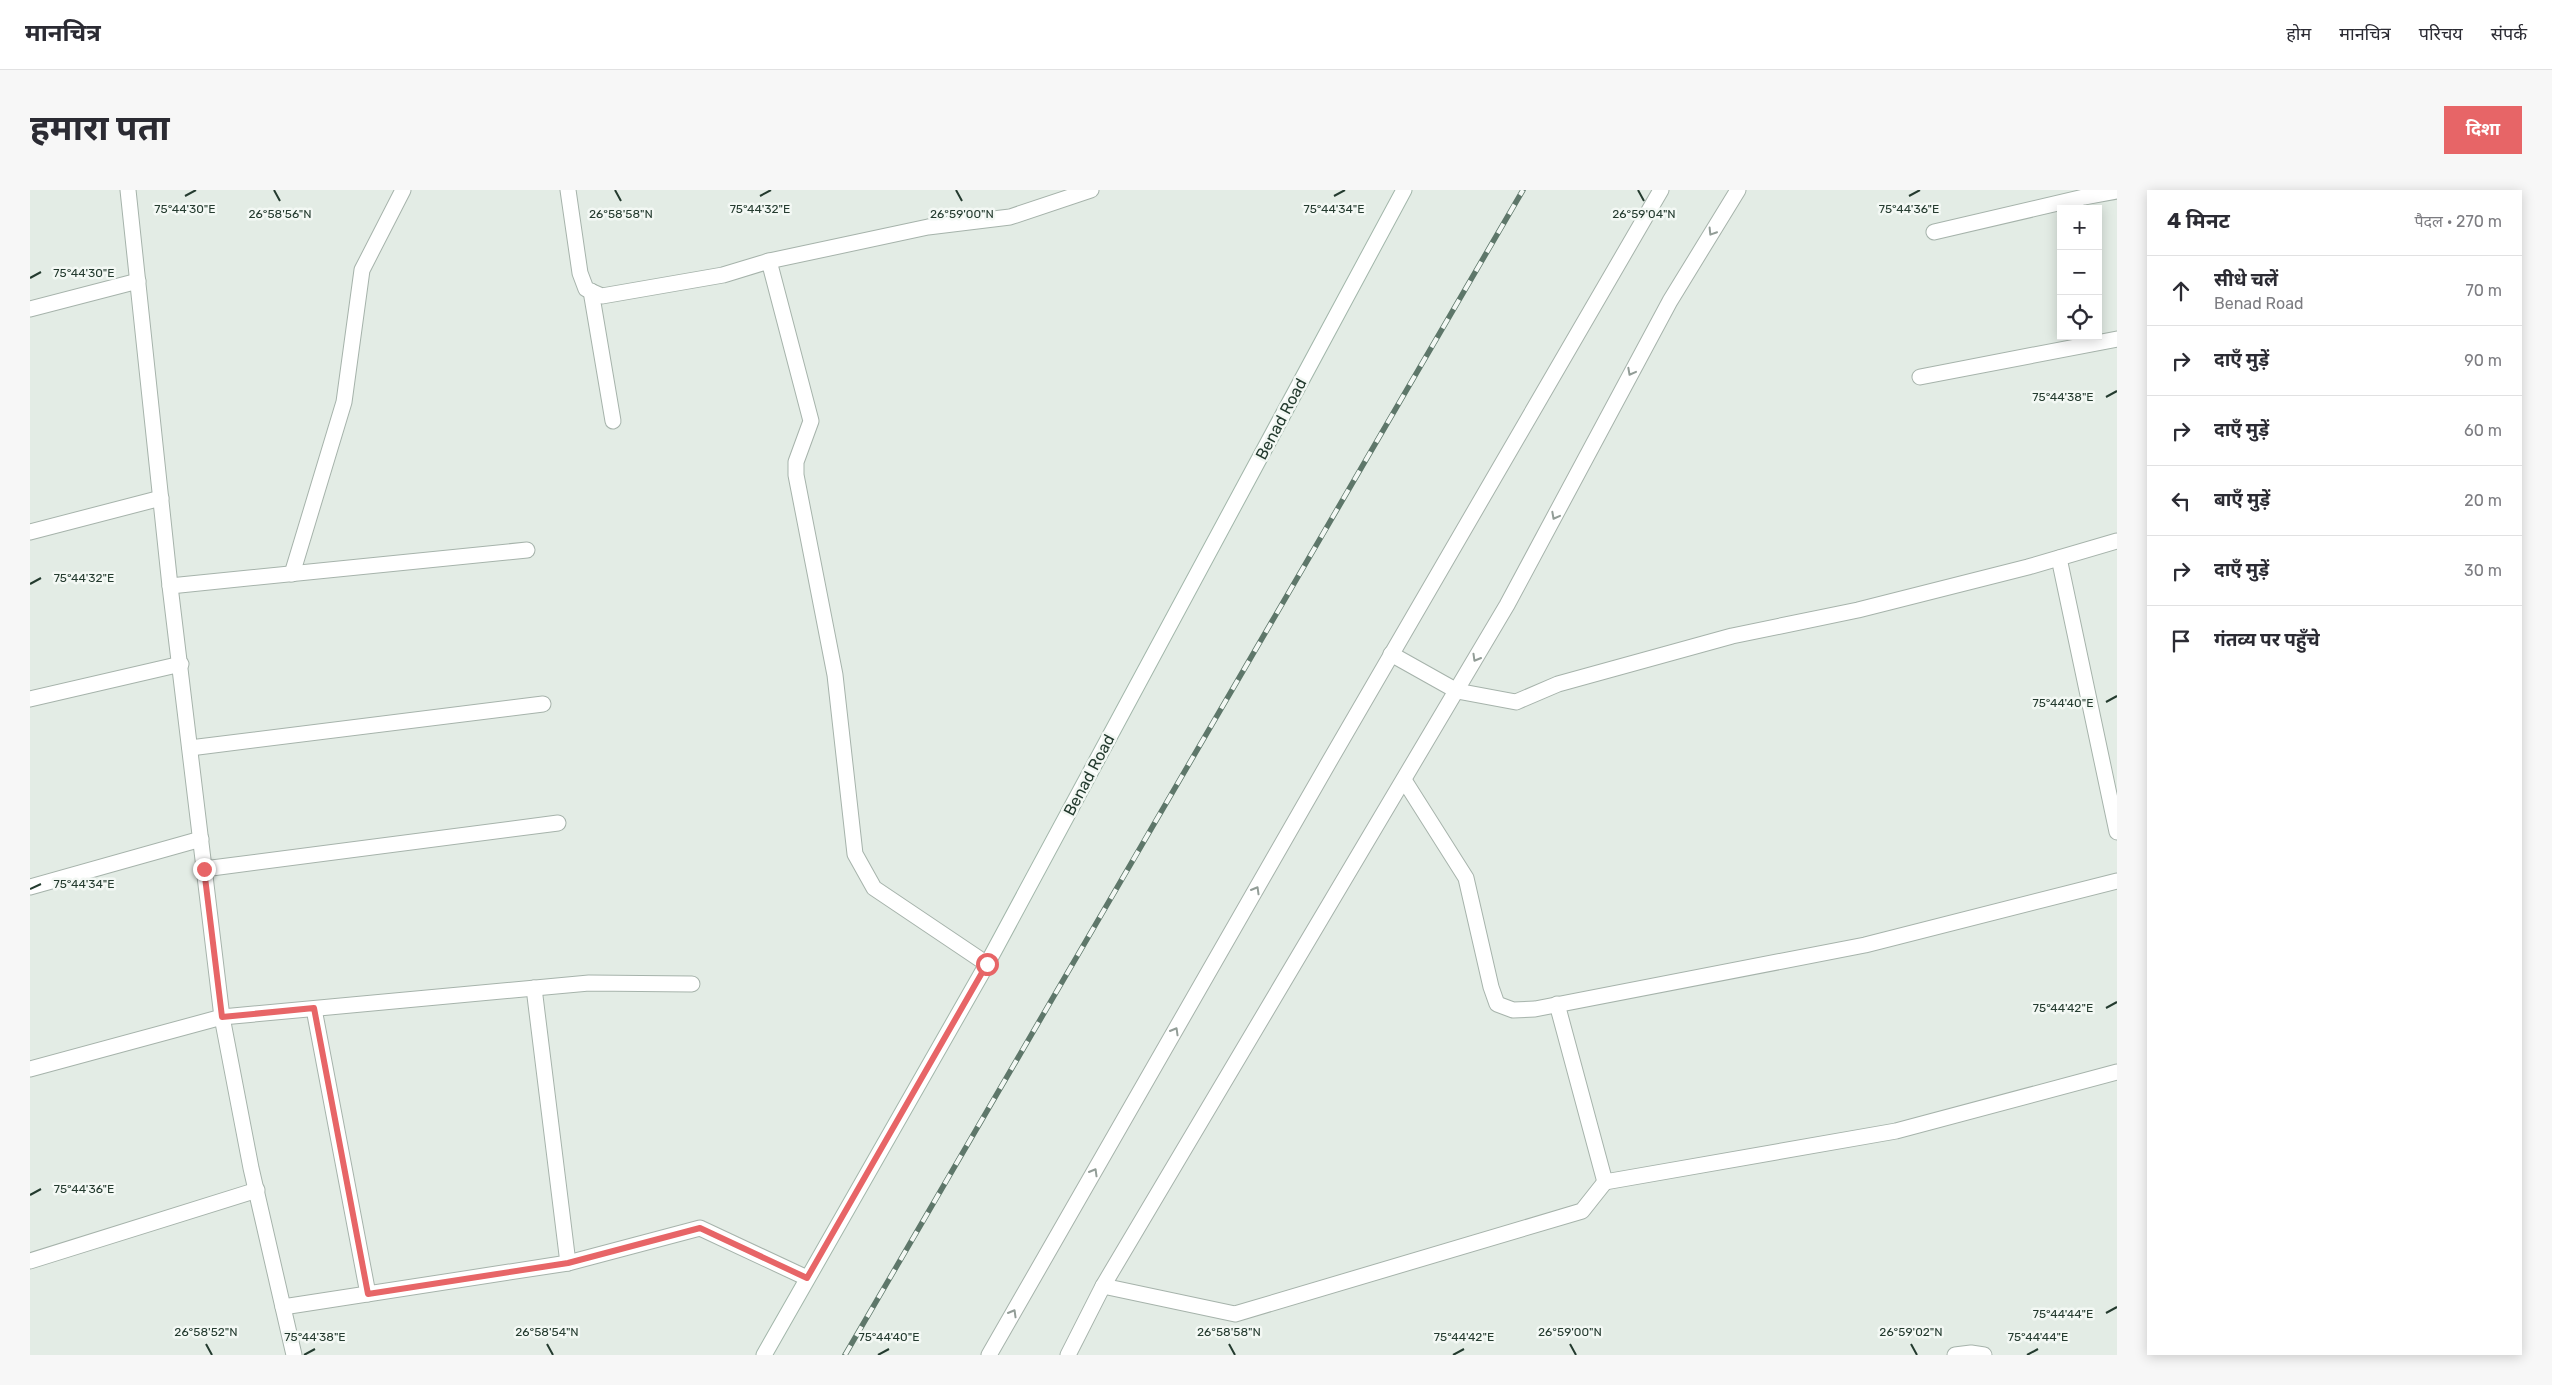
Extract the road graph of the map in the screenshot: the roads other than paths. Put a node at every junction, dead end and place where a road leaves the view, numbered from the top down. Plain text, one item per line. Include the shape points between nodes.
1 (128, 190) edge
2 (403, 190) edge
3 (568, 190) edge
4 (1091, 190) edge
5 (1404, 190) edge
6 (1661, 190) edge
7 (1738, 190) edge
8 (2117, 191) edge
9 (2083, 193) edge
10 (1934, 232) dead end
11 (769, 261) junction
12 (138, 281) junction
13 (591, 291) junction
14 (30, 309) edge
15 (2117, 339) edge
16 (1920, 377) dead end
17 (613, 421) dead end
18 (161, 498) junction
19 (30, 532) edge
20 (2117, 541) edge
21 (527, 550) dead end
22 (2059, 558) junction
23 (292, 574) junction
24 (170, 586) junction
25 (1391, 654) junction
26 (181, 664) junction
27 (1457, 691) junction
28 (30, 699) edge
29 (543, 704) dead end
30 (190, 748) junction
31 (1404, 780) junction
32 (558, 823) dead end
33 (2117, 832) edge
34 (201, 839) junction
35 (204, 869) junction
36 (2117, 881) edge
37 (30, 886) edge
38 (987, 964) junction
39 (692, 984) dead end
40 (534, 988) junction
41 (1557, 1004) junction
42 (314, 1008) junction
43 (222, 1017) junction
44 (30, 1069) edge
45 (2117, 1072) edge
46 (1605, 1182) junction
47 (257, 1190) junction
48 (30, 1261) edge
49 (568, 1263) junction
50 (807, 1278) junction
51 (1103, 1286) junction
52 (368, 1294) junction
53 (283, 1307) junction
54 (294, 1355) edge
55 (764, 1355) edge
56 (989, 1355) edge
57 (1068, 1355) edge
58 (1955, 1355) edge
59 (1984, 1355) edge

1 - 12 street
2 - 23 street via 362,270 344,402
3 - 13 street via 580,273 586,289
4 - 11 street via 1010,216 928,227
5 - 38 street, Benad Road
6 - 25 street
7 -> 27 street via 1670,301 1507,605
8 - 9 street
9 - 10 street
11 - 13 street via 723,275 602,296
11 - 38 street via 811,421 796,462 796,475 835,675 855,854 874,888
12 - 14 street
12 - 18 street
13 - 17 street
15 - 16 street
18 - 19 street
18 - 24 street
20 - 22 street
21 - 23 street
22 - 27 street via 1858,610 1732,636 1558,684 1516,702
22 - 33 street
23 - 24 street
24 - 26 street
25 - 27 street
56 -> 25 street
26 - 28 street
26 - 30 street
27 - 31 street
29 - 30 street
30 - 34 street
31 - 41 street via 1466,878 1497,1004 1513,1010 1535,1010
31 - 51 street
32 - 35 street
34 - 35 street
34 - 37 street
35 - 43 street
36 - 41 street via 1865,945
38 - 50 street, Benad Road
39 - 40 street via 589,983
40 - 42 street
40 - 49 street
41 - 46 street
42 - 43 street
42 - 52 street
43 - 44 street
43 - 47 street
45 - 46 street via 1896,1131
46 - 51 street via 1582,1211 1235,1314
47 - 48 street
47 - 53 street
49 - 50 street via 700,1228
49 - 52 street
50 - 55 street, Benad Road
51 - 57 street
52 - 53 street
53 - 54 street
58 - 59 street

